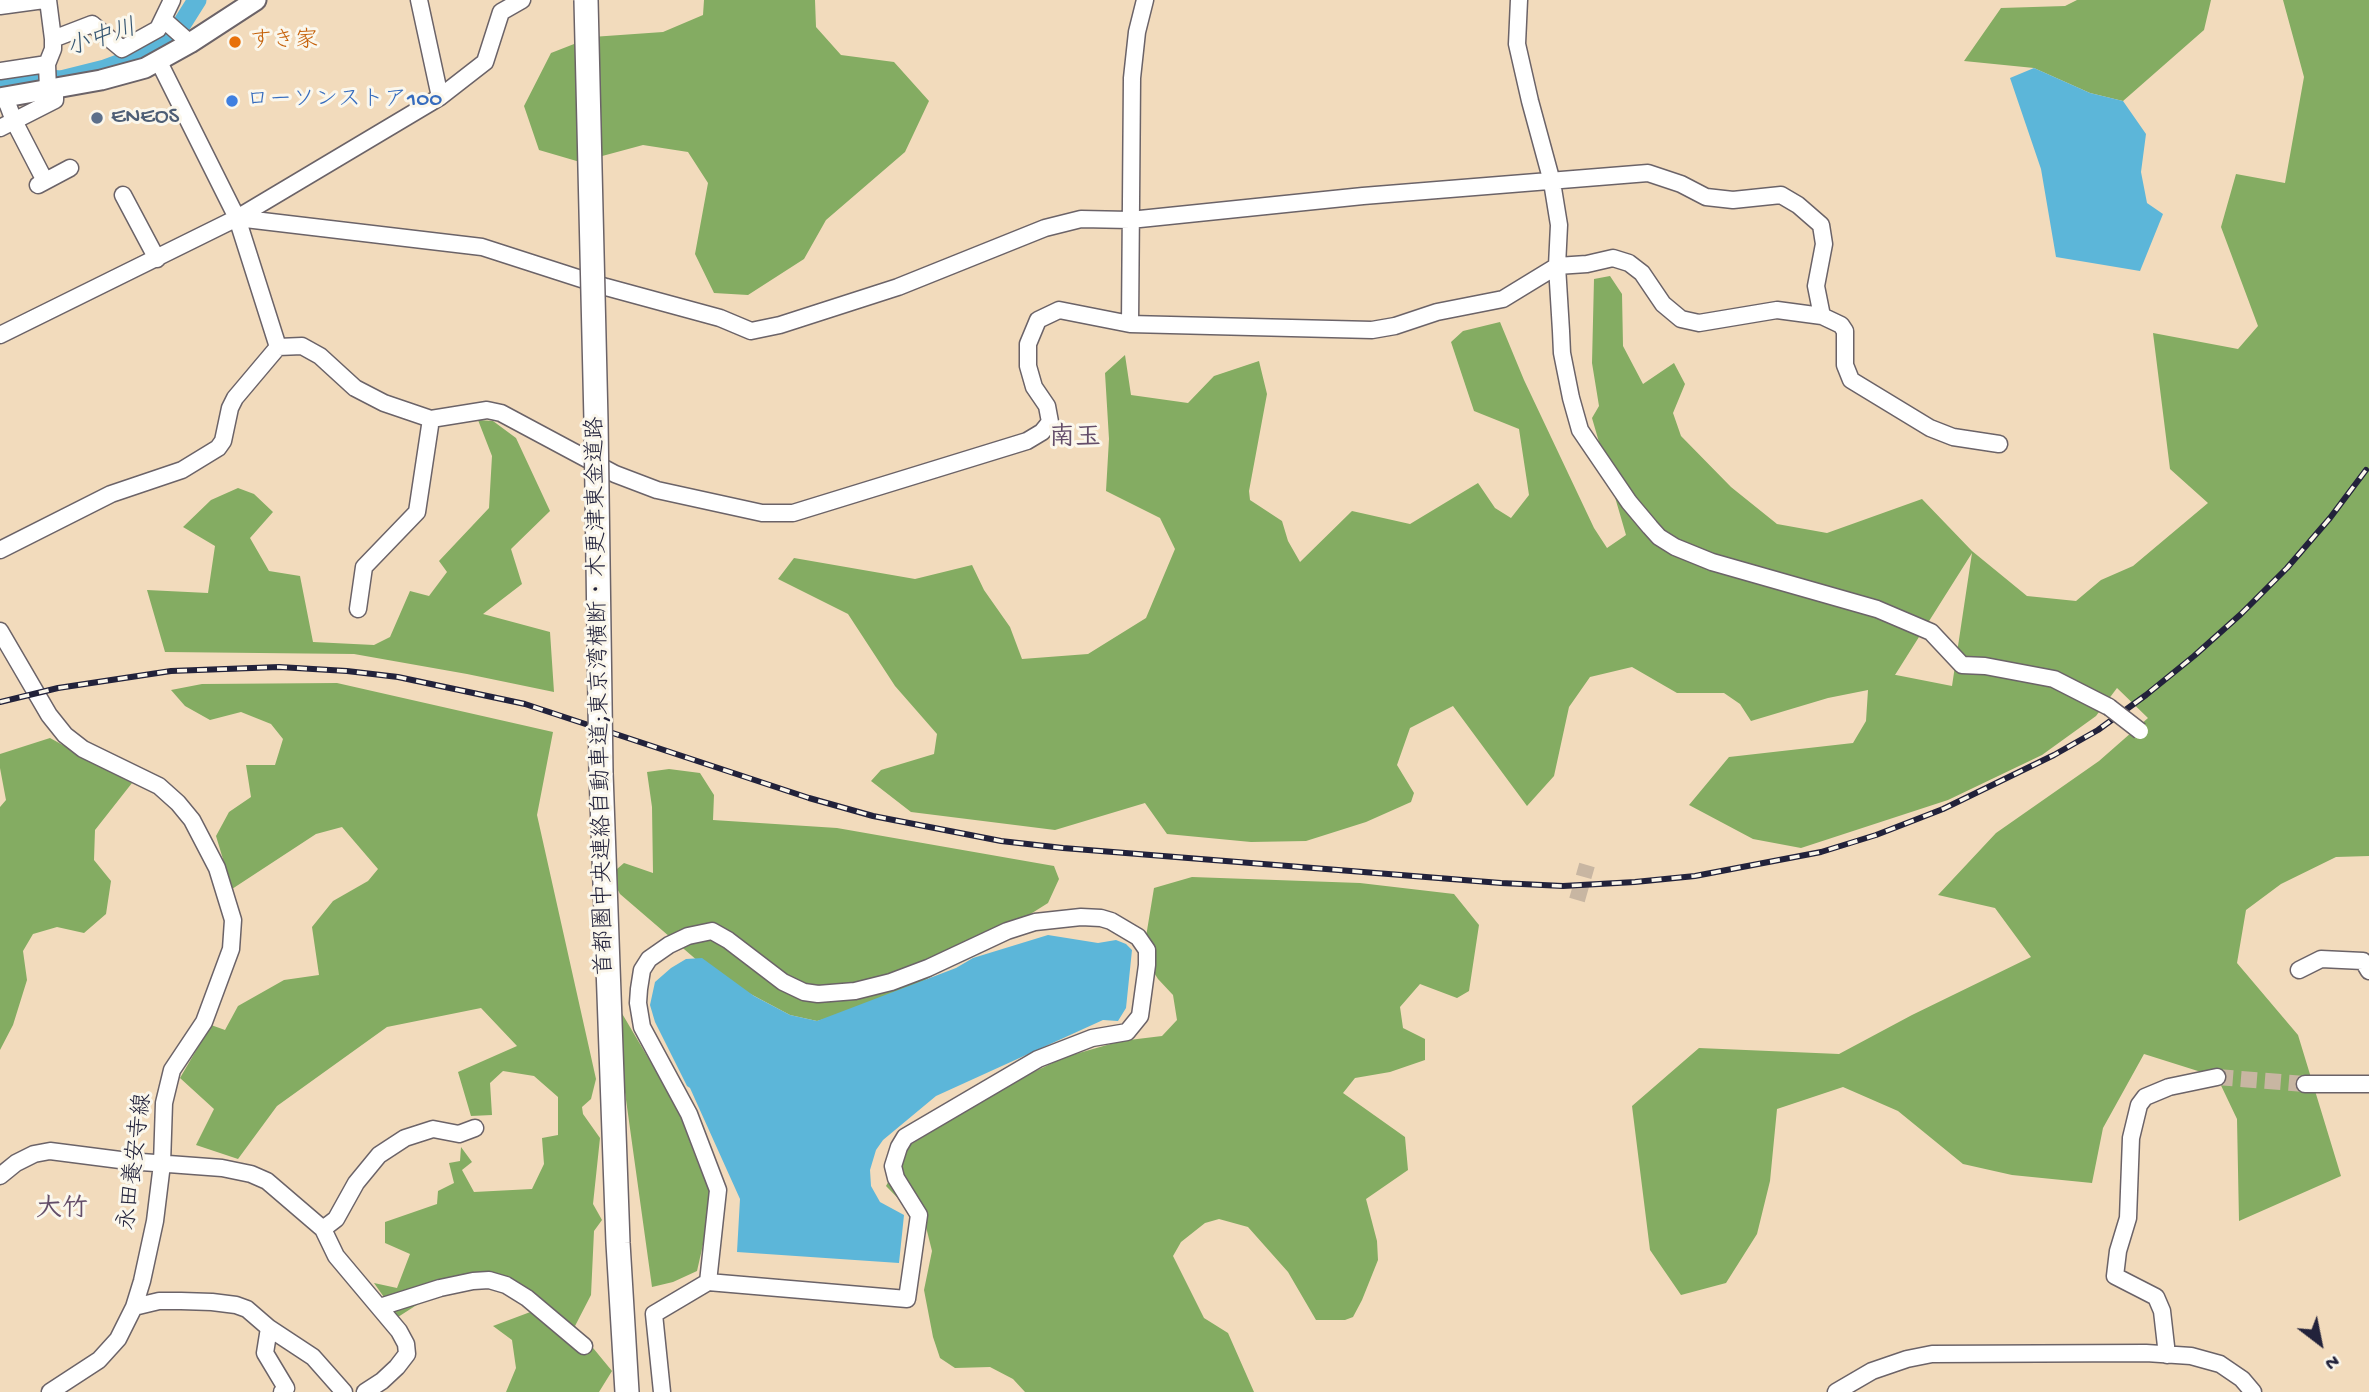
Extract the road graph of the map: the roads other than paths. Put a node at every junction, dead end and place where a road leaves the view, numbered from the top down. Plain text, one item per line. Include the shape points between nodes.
1 (46, 0) edge
2 (172, 0) edge
3 (256, 0) edge
4 (419, 0) edge
5 (523, 0) edge
6 (586, 0) edge
7 (1145, 0) edge
8 (1519, 0) edge
9 (0, 6) edge
10 (164, 20) junction
11 (53, 38) junction
12 (190, 43) junction
13 (159, 62) junction
14 (47, 64) junction
15 (0, 71) edge
16 (51, 89) junction
17 (2, 97) edge
18 (440, 97) junction
19 (7, 124) edge
20 (70, 168) dead end
21 (1552, 182) junction
22 (123, 195) dead end
23 (237, 218) junction
24 (1130, 220) junction
25 (157, 259) junction
26 (1557, 266) junction
27 (1822, 316) junction
28 (1130, 324) junction
29 (0, 335) edge
30 (278, 347) junction
31 (431, 419) junction
32 (1999, 444) dead end
33 (0, 550) edge
34 (358, 608) dead end
35 (0, 631) edge
36 (2140, 731) dead end
37 (2299, 970) dead end
38 (2369, 971) edge
39 (2217, 1077) tunnel mouth
40 (2305, 1084) tunnel mouth
41 (2369, 1084) edge
42 (475, 1128) dead end
43 (162, 1164) junction
44 (0, 1176) edge
45 (323, 1229) junction
46 (708, 1282) junction
47 (134, 1307) junction
48 (380, 1307) junction
49 (269, 1328) junction
50 (583, 1346) dead end
51 (2167, 1355) junction
52 (50, 1392) edge
53 (282, 1392) edge
54 (344, 1392) edge
55 (365, 1392) edge
56 (627, 1392) edge
57 (662, 1392) edge
58 (1836, 1392) edge
59 (2253, 1392) edge

1 - 9 street
1 - 11 street
2 - 10 street
3 - 12 main road
4 - 18 street
5 - 18 street via 501,12 485,62
6 - 56 highway, 首都圏中央連絡自動車道;東京湾横断・木更津東金道路, bridge via 601,773
7 - 24 street via 1136,32 1132,78
8 - 21 street via 1517,44
10 - 11 street via 153,34 122,49 92,24
10 - 12 street
11 - 14 street
12 - 13 main road
13 - 16 main road
13 - 23 street
14 - 15 street
14 - 16 street
16 - 17 main road
16 - 19 street via 55,100
17 - 19 street
18 - 23 street
19 - 20 street via 42,183
21 - 24 street
21 - 26 street via 1559,225
21 - 27 street via 1648,173 1706,197 1733,200 1782,195 1821,225 1824,244 1816,286
22 - 25 street
23 - 24 street via 482,247 751,331 898,287 1045,229 1082,219
23 - 25 street
23 - 30 street
24 - 28 street
25 - 29 street
26 - 27 street via 1613,258 1629,263 1642,273 1663,304 1681,319 1699,323 1776,310
26 - 28 street via 1503,299 1371,330
26 - 36 street, bridge via 1562,353 1580,430 1659,537 1712,562 1877,609 1931,632 1962,665 2054,679 2109,707
27 - 32 street via 1845,331 1845,365 1851,380 1930,428 1953,437
28 - 31 street via 1059,310 1038,320 1028,344 1028,366 1034,387 1047,406 1049,422 1042,432 793,513 762,513 657,489 615,474 487,410
30 - 31 street via 302,346 355,388
30 - 33 street via 235,398 218,448 183,470 111,494
31 - 34 street via 418,512 364,567
35 - 43 street, 永田養安寺線 via 65,735 83,749 159,786 192,820 217,868 233,920 231,949 204,1022 172,1070 164,1103
37 - 38 street via 2321,959 2363,961
39 - 51 street via 2145,1097 2131,1138 2128,1218 2115,1276 2156,1297
40 - 41 street
42 - 45 street via 459,1134 433,1129 405,1138 379,1154 336,1219
43 - 44 street via 50,1151 34,1154
43 - 45 street via 251,1174 267,1181
43 - 47 street, 永田養安寺線 via 155,1221
45 - 48 street via 336,1256
46 - 46 street via 907,1299 919,1215 895,1178 893,1166 905,1137 1038,1059 1092,1038 1128,1032 1140,1016 1147,965 1147,950 1138,937 1101,918 1035,922 891,982 818,994 783,982 712,931 688,936 649,959 639,989 642,1027 690,1114 718,1190
46 - 57 street via 654,1314
47 - 49 street via 159,1301 236,1305
47 - 52 street, 永田養安寺線 via 118,1339 99,1360
48 - 50 street via 440,1288 489,1280 527,1298
48 - 55 street via 400,1331 407,1354
49 - 53 street via 265,1353 286,1388
49 - 54 street via 313,1357
51 - 58 street via 1932,1354 1872,1371
51 - 59 street via 2220,1364

